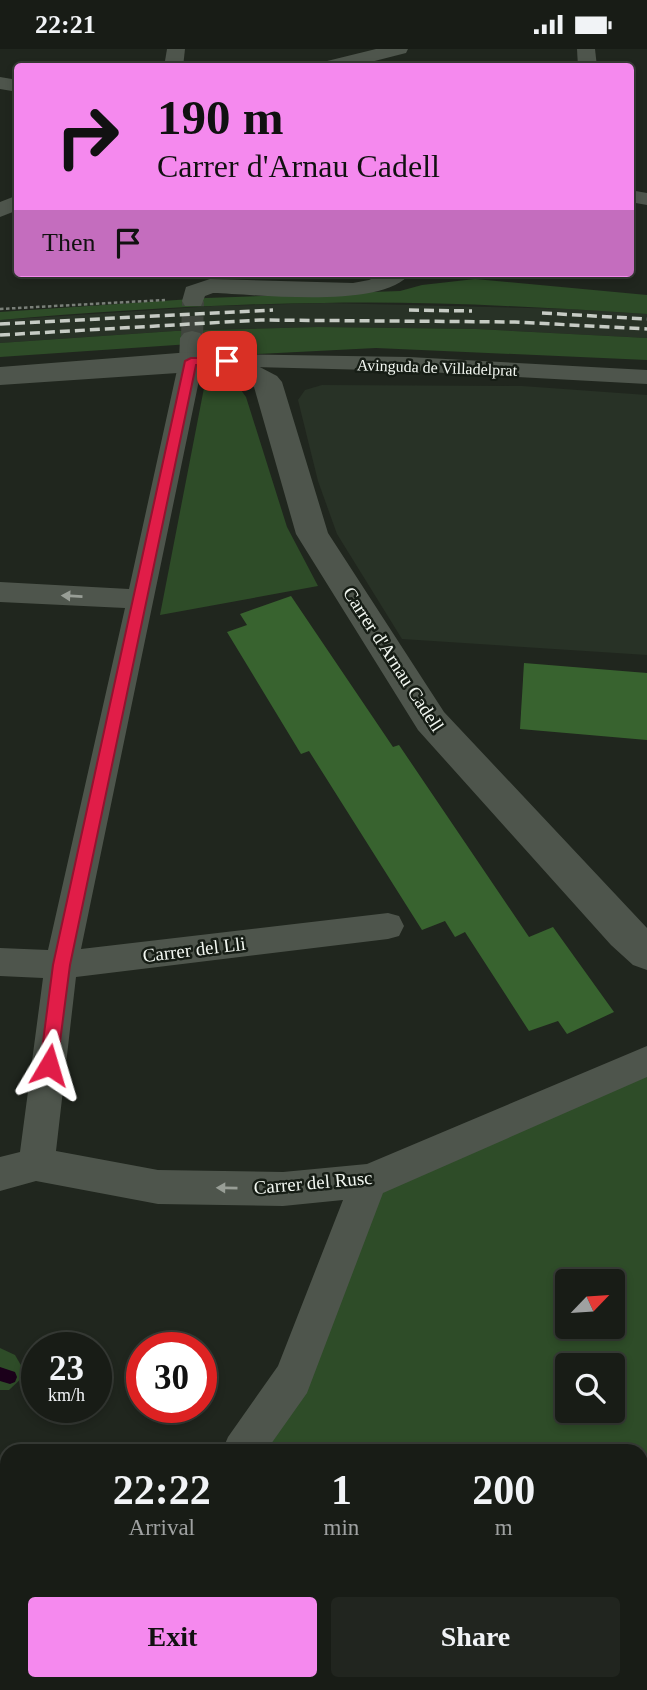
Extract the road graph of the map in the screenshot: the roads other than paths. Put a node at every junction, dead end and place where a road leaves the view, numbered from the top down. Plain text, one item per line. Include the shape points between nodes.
1 (399, 49) edge
2 (342, 63) edge
3 (394, 277) edge
4 (193, 302) dead end
5 (191, 349) junction
6 (227, 361) junction
7 (0, 376) edge
8 (647, 377) edge
9 (0, 592) edge
10 (140, 599) junction
11 (388, 926) dead end
12 (647, 953) edge
13 (0, 962) edge
14 (61, 965) junction
15 (647, 1061) edge
16 (36, 1164) junction
17 (0, 1174) edge
18 (369, 1181) junction
19 (247, 1444) edge

1 - 2 street
3 - 4 street via 373,288 353,290 210,286 194,292
5 - 6 street, Carrer d'Arnau Cadell
5 - 7 street
5 - 10 street
6 - 8 street, Avinguda de Villadelprat via 409,364
6 - 12 street, Carrer d'Arnau Cadell via 267,382 312,534 430,721
10 -> 9 street
10 - 14 street
11 - 14 street, Carrer del Lli
13 - 14 street, Carrer del Lli
14 - 16 street
15 - 18 street, Carrer del Rusc
16 - 17 street, Carrer del Rusc
18 -> 16 street, Carrer del Rusc via 283,1189 158,1187
18 - 19 street via 293,1379

